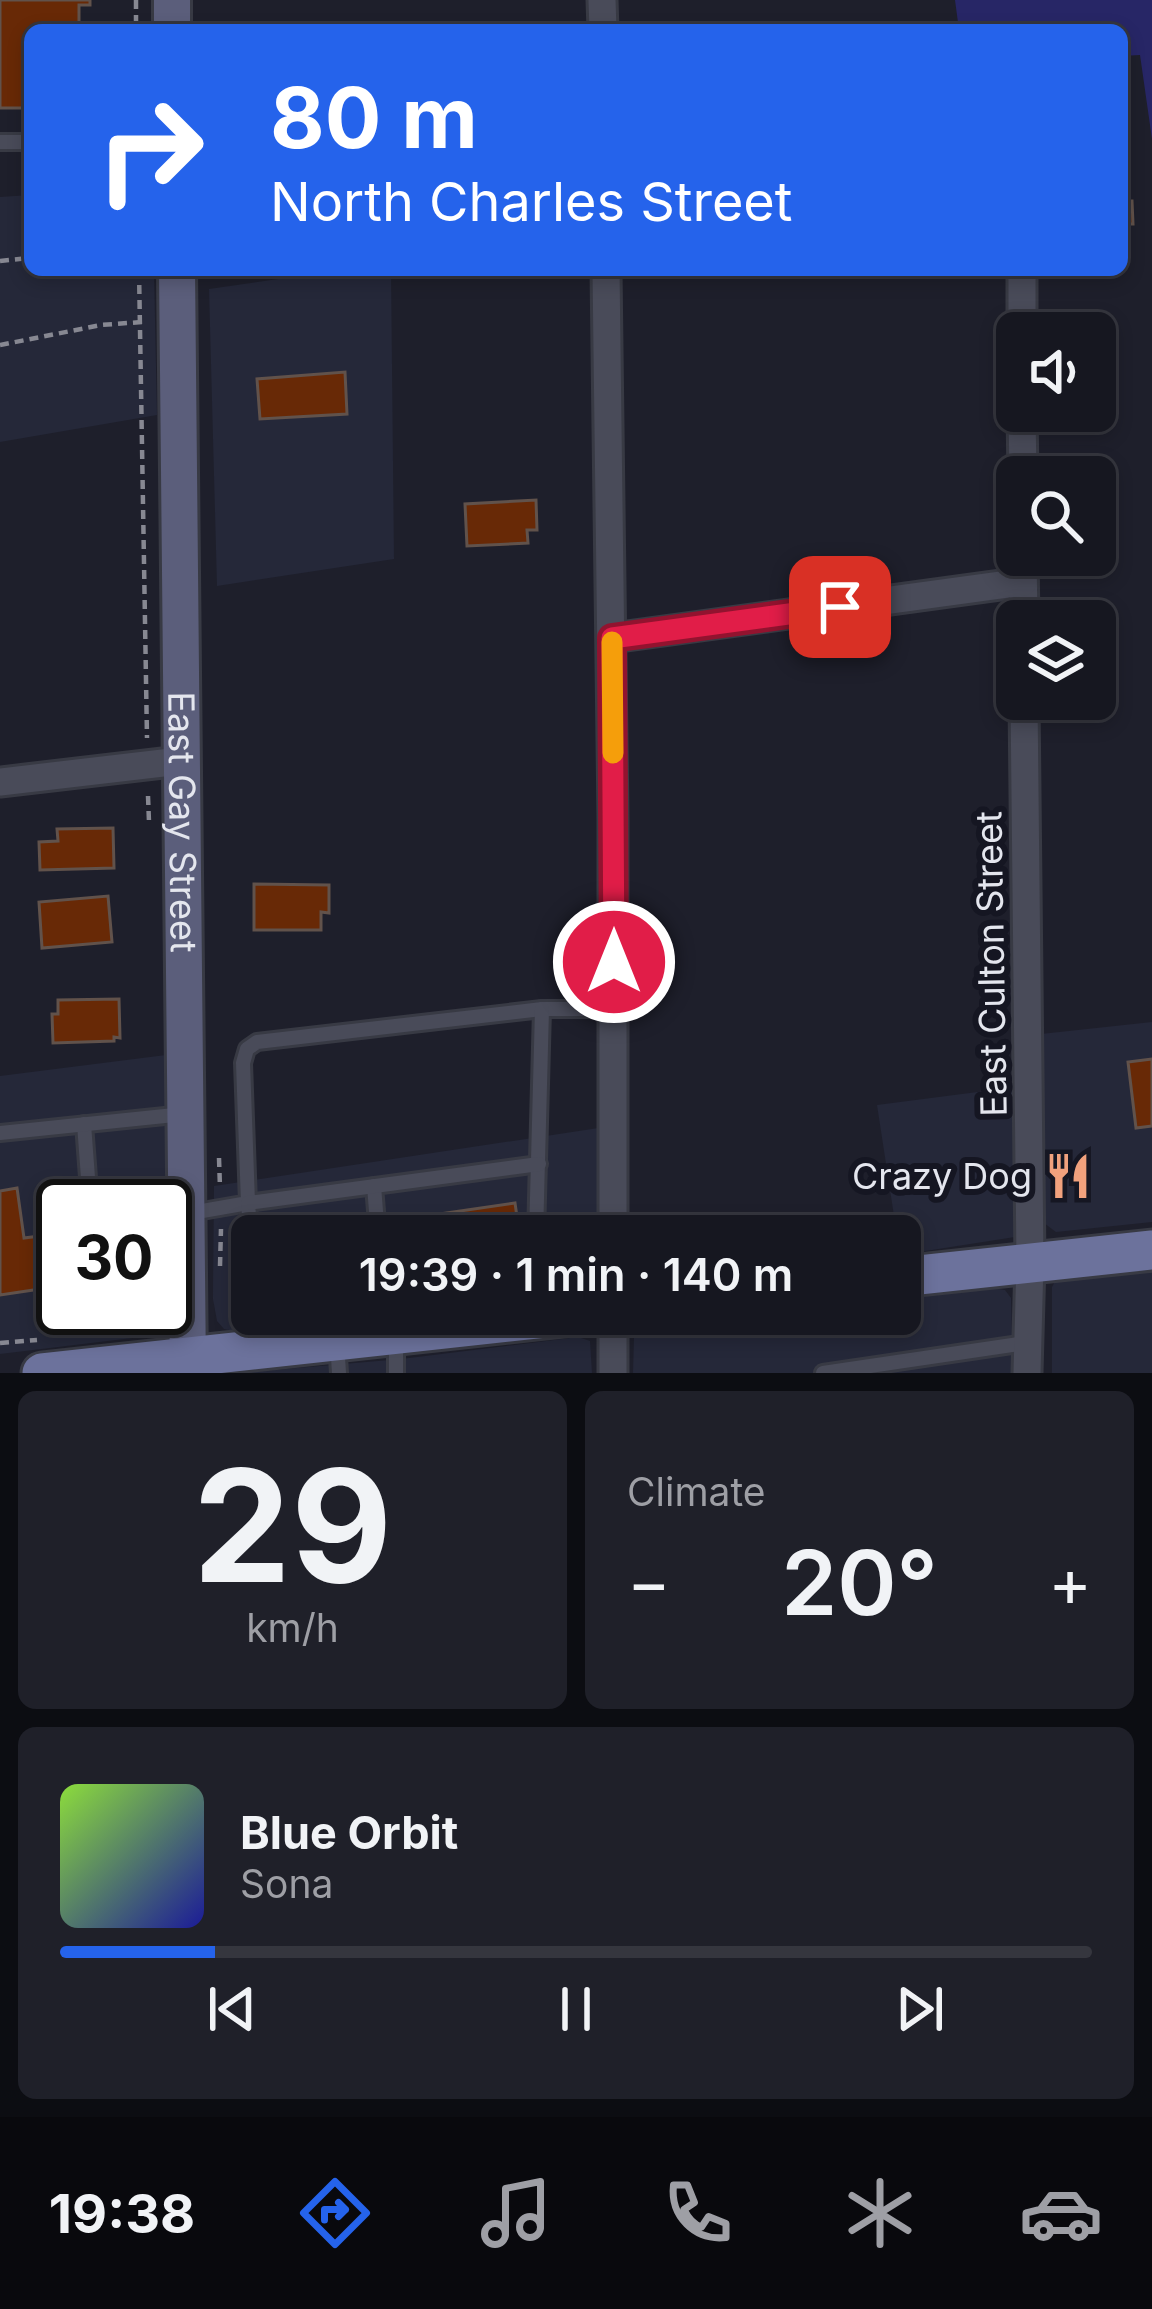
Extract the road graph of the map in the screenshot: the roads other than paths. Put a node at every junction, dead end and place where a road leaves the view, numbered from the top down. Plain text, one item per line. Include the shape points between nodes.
1 (176, 276) edge
2 (606, 276) edge
3 (1022, 276) edge
4 (1022, 312) edge
5 (996, 574) edge
6 (612, 638) junction
7 (1024, 720) edge
8 (180, 761) junction
9 (0, 782) edge
10 (542, 1009) junction
11 (614, 1009) junction
12 (184, 1114) junction
13 (83, 1124) junction
14 (0, 1133) edge
15 (538, 1164) junction
16 (88, 1179) edge
17 (185, 1179) edge
18 (374, 1186) junction
19 (248, 1202) junction
20 (192, 1204) edge
21 (249, 1215) edge
22 (376, 1215) edge
23 (537, 1215) edge
24 (613, 1215) edge
25 (1152, 1250) edge
26 (1030, 1262) junction
27 (921, 1275) edge
28 (188, 1335) edge
29 (428, 1335) edge
30 (613, 1335) edge
31 (391, 1340) edge
32 (1026, 1343) junction
33 (338, 1358) edge
34 (188, 1365) edge
35 (42, 1373) edge
36 (613, 1373) edge
37 (823, 1373) edge
38 (1027, 1373) edge

1 - 8 main road, East Gay Street
2 - 6 street
3 - 4 street
5 - 6 street
6 - 11 street
7 - 26 street, East Culton Street
8 - 9 street
8 - 12 main road, East Gay Street
10 - 11 lane
10 - 15 lane
10 - 19 lane via 257,1042 244,1063
11 - 24 street
12 - 13 lane
12 - 17 main road, East Gay Street
13 - 14 lane
13 - 16 lane
15 - 18 lane
15 - 23 lane
18 - 19 lane
18 - 22 lane
19 - 20 lane
19 - 21 lane
25 - 26 main road
26 - 27 main road
26 - 32 street, East Culton Street
28 - 34 main road, East Gay Street
29 - 31 main road
30 - 36 street
31 - 33 main road
32 - 37 lane
32 - 38 street, East Culton Street
33 - 34 main road
34 - 35 main road

